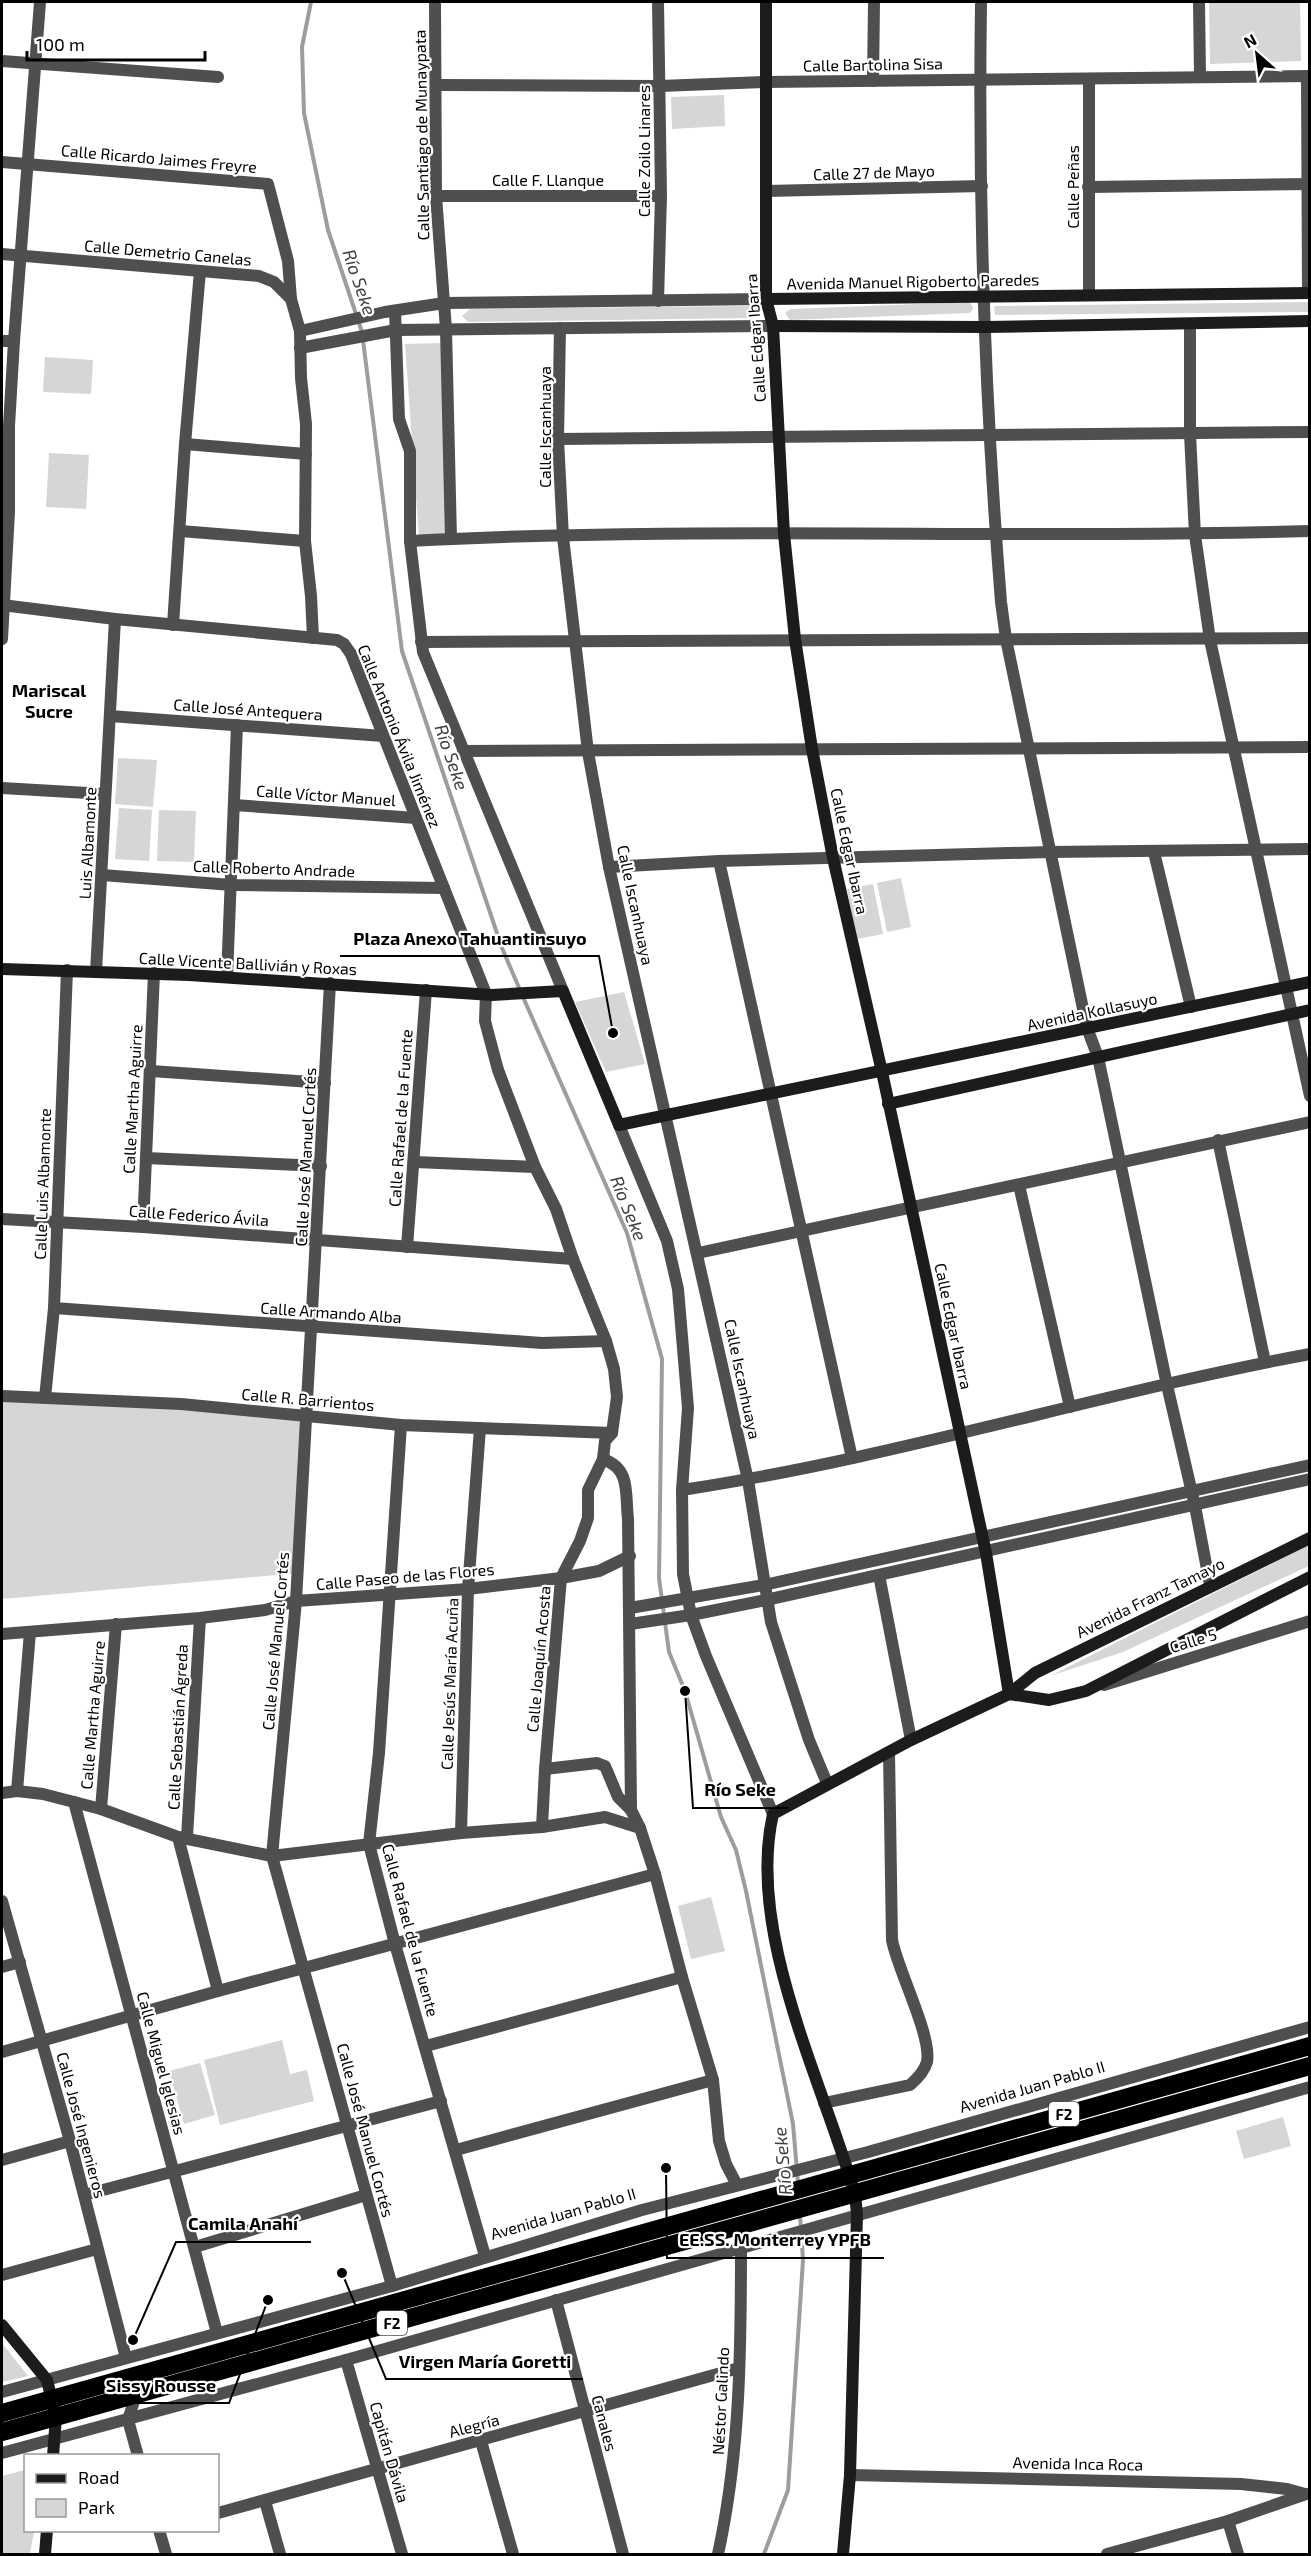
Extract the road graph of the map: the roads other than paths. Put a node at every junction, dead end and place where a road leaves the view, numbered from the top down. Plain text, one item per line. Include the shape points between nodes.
1 (40, 2) edge
2 (435, 2) edge
3 (658, 2) edge
4 (766, 2) edge
5 (874, 2) edge
6 (981, 2) edge
7 (1199, 2) edge
8 (2, 61) edge
9 (36, 63) junction
10 (218, 76) dead end
11 (1200, 76) junction
12 (1309, 76) edge
13 (980, 79) junction
14 (1089, 80) junction
15 (873, 81) junction
16 (765, 82) junction
17 (437, 84) junction
18 (660, 86) junction
19 (2, 162) edge
20 (26, 164) junction
21 (1308, 184) edge
22 (982, 186) junction
23 (1088, 187) junction
24 (766, 191) junction
25 (435, 196) junction
26 (661, 196) junction
27 (2, 254) edge
28 (20, 255) junction
29 (201, 271) junction
30 (1309, 293) edge
31 (1089, 295) junction
32 (984, 298) junction
33 (291, 299) junction
34 (766, 299) junction
35 (658, 301) junction
36 (444, 303) junction
37 (390, 311) junction
38 (1310, 321) edge
39 (1190, 324) junction
40 (773, 326) junction
41 (985, 327) junction
42 (561, 328) junction
43 (446, 329) junction
44 (300, 331) junction
45 (391, 331) junction
46 (8, 341) edge
47 (300, 348) junction
48 (5, 426) edge
49 (1310, 432) edge
50 (1190, 434) junction
51 (991, 435) junction
52 (778, 437) junction
53 (558, 440) junction
54 (185, 444) junction
55 (306, 453) junction
56 (5, 512) edge
57 (180, 531) junction
58 (1310, 531) edge
59 (784, 534) junction
60 (995, 534) junction
61 (1195, 535) junction
62 (563, 537) junction
63 (452, 539) junction
64 (305, 541) junction
65 (410, 541) junction
66 (2, 605) edge
67 (116, 619) junction
68 (173, 625) junction
69 (313, 638) junction
70 (1310, 638) edge
71 (2, 639) edge
72 (795, 639) junction
73 (1006, 639) junction
74 (575, 640) junction
75 (1210, 640) junction
76 (420, 642) junction
77 (110, 716) junction
78 (237, 725) junction
79 (383, 736) junction
80 (1310, 747) edge
81 (1234, 748) junction
82 (812, 749) junction
83 (1030, 749) junction
84 (463, 751) junction
85 (588, 752) junction
86 (2, 788) edge
87 (105, 794) junction
88 (234, 805) junction
89 (416, 818) junction
90 (1310, 849) edge
91 (1255, 851) junction
92 (1050, 852) junction
93 (1154, 852) junction
94 (833, 858) junction
95 (718, 861) junction
96 (609, 867) junction
97 (102, 875) junction
98 (232, 885) junction
99 (444, 888) junction
100 (2, 969) edge
101 (67, 970) junction
102 (96, 972) junction
103 (154, 973) junction
104 (227, 977) junction
105 (1310, 982) edge
106 (330, 983) junction
107 (1286, 988) junction
108 (426, 990) junction
109 (563, 991) junction
110 (489, 994) junction
111 (1191, 1008) junction
112 (1310, 1010) edge
113 (1292, 1014) junction
114 (1087, 1028) junction
115 (1098, 1057) junction
116 (151, 1071) junction
117 (882, 1072) junction
118 (325, 1083) junction
119 (770, 1093) junction
120 (1310, 1096) edge
121 (888, 1104) junction
122 (666, 1115) junction
123 (1310, 1122) edge
124 (619, 1125) junction
125 (1218, 1140) junction
126 (146, 1158) junction
127 (415, 1162) junction
128 (1120, 1162) junction
129 (321, 1166) junction
130 (535, 1167) junction
131 (1019, 1185) junction
132 (910, 1207) junction
133 (2, 1219) edge
134 (57, 1222) junction
135 (143, 1227) junction
136 (801, 1230) junction
137 (318, 1240) junction
138 (407, 1247) junction
139 (698, 1253) junction
140 (573, 1259) junction
141 (54, 1308) junction
142 (312, 1328) junction
143 (606, 1341) junction
144 (1310, 1354) edge
145 (1265, 1362) junction
146 (1167, 1385) junction
147 (2, 1396) edge
148 (45, 1398) junction
149 (1070, 1407) junction
150 (308, 1416) junction
151 (401, 1425) junction
152 (480, 1428) junction
153 (612, 1433) junction
154 (960, 1434) junction
155 (852, 1458) junction
156 (603, 1459) junction
157 (1310, 1464) edge
158 (1310, 1479) edge
159 (748, 1480) junction
160 (1192, 1489) junction
161 (682, 1490) junction
162 (1195, 1506) junction
163 (982, 1536) junction
164 (1310, 1538) edge
165 (986, 1552) junction
166 (630, 1557) junction
167 (879, 1575) junction
168 (1310, 1577) edge
169 (561, 1578) junction
170 (764, 1585) junction
171 (1210, 1585) junction
172 (468, 1589) junction
173 (391, 1593) junction
174 (688, 1598) junction
175 (766, 1600) junction
176 (296, 1601) junction
177 (630, 1608) junction
178 (692, 1615) junction
179 (200, 1618) junction
180 (1310, 1621) edge
181 (116, 1624) junction
182 (630, 1624) junction
183 (30, 1632) junction
184 (2, 1634) edge
185 (1086, 1691) junction
186 (1009, 1694) junction
187 (911, 1740) junction
188 (889, 1752) junction
189 (545, 1769) junction
190 (826, 1783) junction
191 (17, 1791) junction
192 (2, 1792) edge
193 (74, 1802) junction
194 (101, 1809) junction
195 (631, 1810) junction
196 (773, 1814) junction
197 (542, 1827) junction
198 (640, 1828) junction
199 (461, 1833) junction
200 (183, 1837) junction
201 (369, 1844) junction
202 (272, 1856) junction
203 (655, 1874) junction
204 (2, 1901) edge
205 (395, 1944) junction
206 (20, 1962) junction
207 (2, 1967) edge
208 (304, 1968) junction
209 (682, 1977) junction
210 (218, 1991) junction
211 (132, 2015) junction
212 (1310, 2027) edge
213 (42, 2041) junction
214 (426, 2046) junction
215 (1310, 2046) edge
216 (2, 2052) edge
217 (1310, 2066) edge
218 (713, 2080) junction
219 (1310, 2087) edge
220 (441, 2101) junction
221 (825, 2103) junction
222 (348, 2125) junction
223 (70, 2141) junction
224 (456, 2150) junction
225 (2, 2160) edge
226 (846, 2165) junction
227 (174, 2170) junction
228 (737, 2185) junction
229 (774, 2186) junction
230 (366, 2194) junction
231 (855, 2194) junction
232 (84, 2195) junction
233 (857, 2214) junction
234 (195, 2247) junction
235 (97, 2249) junction
236 (741, 2249) junction
237 (485, 2256) junction
238 (2, 2275) edge
239 (392, 2286) junction
240 (556, 2300) junction
241 (2, 2325) edge
242 (217, 2333) junction
243 (126, 2358) junction
244 (346, 2360) junction
245 (739, 2368) junction
246 (47, 2380) junction
247 (2, 2392) edge
248 (136, 2395) junction
249 (54, 2408) junction
250 (585, 2412) junction
251 (2, 2413) edge
252 (128, 2420) junction
253 (2, 2433) edge
254 (55, 2438) junction
255 (481, 2441) junction
256 (2, 2453) edge
257 (53, 2454) edge
258 (137, 2454) edge
259 (378, 2467) junction
260 (850, 2475) junction
261 (1307, 2493) edge
262 (265, 2501) junction
263 (219, 2513) edge
264 (1227, 2521) junction
265 (47, 2532) edge
266 (160, 2532) edge
267 (1146, 2549) edge
268 (45, 2554) edge
269 (166, 2554) edge
270 (280, 2554) edge
271 (402, 2554) edge
272 (513, 2554) edge
273 (623, 2554) edge
274 (718, 2554) edge
275 (843, 2554) edge
276 (1107, 2554) edge
277 (1238, 2554) edge

1 - 9 street
2 - 17 street, Calle Santiago de Munaypata
3 - 18 street, Calle Zoilo Linares
4 - 16 main road, Calle Edgar Ibarra
5 - 15 street
6 - 13 street
7 - 11 street
8 - 9 street
9 - 10 street
9 - 20 street
11 - 12 street, Calle Bartolina Sisa
11 - 14 street, Calle Bartolina Sisa
12 - 21 street
13 - 14 street, Calle Bartolina Sisa
13 - 15 street, Calle Bartolina Sisa
13 - 22 street
14 - 23 street, Calle Peñas
15 - 16 street, Calle Bartolina Sisa
16 - 18 street, Calle Bartolina Sisa
16 - 24 main road, Calle Edgar Ibarra
17 - 18 street, Calle Bartolina Sisa
17 - 25 street, Calle Santiago de Munaypata
18 - 26 street, Calle Zoilo Linares
19 - 20 street, Calle Ricardo Jaimes Freyre
20 - 28 street
20 - 33 street, Calle Ricardo Jaimes Freyre via 268,184 288,261
21 - 23 street
21 - 30 street
22 - 24 street, Calle 27 de Mayo
22 - 32 street
23 - 31 street, Calle Peñas
24 - 34 main road, Calle Edgar Ibarra
25 - 26 street, Calle F. Llanque
25 - 36 street, Calle Santiago de Munaypata
26 - 35 street, Calle Zoilo Linares
27 - 28 street, Calle Demetrio Canelas
28 - 29 street, Calle Demetrio Canelas
28 - 46 street
29 - 33 street, Calle Demetrio Canelas via 259,276 274,282
29 - 54 street
30 - 31 main road, Avenida Manuel Rigoberto Paredes
31 - 32 main road, Avenida Manuel Rigoberto Paredes
32 - 34 main road, Avenida Manuel Rigoberto Paredes
32 - 41 street
33 - 44 street
34 - 35 street, Avenida Manuel Rigoberto Paredes
34 - 40 main road, Calle Edgar Ibarra
35 - 36 street, Avenida Manuel Rigoberto Paredes
36 - 37 street, Avenida Manuel Rigoberto Paredes
36 - 43 street, Calle Santiago de Munaypata
37 - 44 street, Avenida Manuel Rigoberto Paredes
37 - 45 street
38 - 39 main road
39 - 41 main road
39 - 50 street
40 - 41 main road
40 - 42 street
40 - 52 main road, Calle Edgar Ibarra
41 - 51 street
42 - 43 street
42 - 53 street, Calle Iscanhuaya
43 - 45 street
43 - 63 street, Calle Santiago de Munaypata
44 - 47 street
45 - 47 street
45 - 65 street via 399,419 410,451
46 - 48 street
47 - 55 street
48 - 56 street
49 - 50 street
50 - 51 street
50 - 61 street
51 - 52 street
51 - 60 street
52 - 53 street
52 - 59 main road, Calle Edgar Ibarra
53 - 62 street, Calle Iscanhuaya
54 - 55 street
54 - 57 street
55 - 64 street
56 - 66 street
57 - 64 street
57 - 68 street
58 - 61 street
59 - 60 street
59 - 62 street
59 - 72 main road, Calle Edgar Ibarra
60 - 61 street
60 - 73 street
61 - 75 street
62 - 63 street
62 - 74 street, Calle Iscanhuaya
63 - 65 street
64 - 69 street
65 - 76 street
66 - 67 street, Calle Antonio Ávila Jiménez
66 - 71 street
67 - 68 street, Calle Antonio Ávila Jiménez
67 - 77 street
68 - 69 street, Calle Antonio Ávila Jiménez
69 - 79 street, Calle Antonio Ávila Jiménez via 337,640 348,649
70 - 75 street
72 - 73 street
72 - 74 street
72 - 82 main road, Calle Edgar Ibarra
73 - 75 street
73 - 83 street
74 - 76 street
74 - 85 street, Calle Iscanhuaya
75 - 81 street
76 - 84 street
77 - 78 street, Calle José Antequera
77 - 87 street, Luis Albamonte
78 - 79 street, Calle José Antequera
78 - 88 street
79 - 89 street, Calle Antonio Ávila Jiménez
80 - 81 street
81 - 83 street
81 - 91 street
82 - 83 street
82 - 85 street
82 - 94 main road, Calle Edgar Ibarra
83 - 92 street
84 - 85 street
84 - 109 street
85 - 96 street, Calle Iscanhuaya
86 - 87 street
87 - 97 street, Luis Albamonte
88 - 89 street, Calle Víctor Manuel
88 - 98 street
89 - 99 street, Calle Antonio Ávila Jiménez
90 - 91 street
91 - 93 street
91 - 107 street
92 - 93 street
92 - 94 street
92 - 114 street
93 - 111 street
94 - 95 street
94 - 117 main road, Calle Edgar Ibarra
95 - 96 street
95 - 119 street
96 - 122 street, Calle Iscanhuaya
97 - 98 street, Calle Roberto Andrade
97 - 102 street, Luis Albamonte
98 - 99 street, Calle Roberto Andrade
98 - 104 street
99 - 110 street, Calle Antonio Ávila Jiménez
100 - 101 main road, Calle Vicente Ballivián y Roxas
101 - 102 main road, Calle Vicente Ballivián y Roxas
101 - 134 street, Calle Luis Albamonte
102 - 103 main road, Calle Vicente Ballivián y Roxas
103 - 104 main road, Calle Vicente Ballivián y Roxas
103 - 116 street, Calle Martha Aguirre
104 - 106 main road, Calle Vicente Ballivián y Roxas
105 - 107 main road, Avenida Kollasuyo
106 - 108 main road, Calle Vicente Ballivián y Roxas
106 - 118 street, Calle José Manuel Cortés
107 - 111 main road, Avenida Kollasuyo
107 - 113 street
108 - 110 main road, Calle Vicente Ballivián y Roxas
108 - 127 street, Calle Rafael de la Fuente
109 - 110 main road, Calle Vicente Ballivián y Roxas
109 - 124 main road
110 - 130 street, Calle Joaquín Acosta via 485,1022 498,1070
111 - 114 main road, Avenida Kollasuyo
112 - 113 main road
113 - 115 main road
113 - 120 street
114 - 115 street
114 - 117 main road, Avenida Kollasuyo
115 - 121 main road
115 - 128 street
116 - 118 street
116 - 126 street, Calle Martha Aguirre
117 - 119 main road, Avenida Kollasuyo
117 - 121 main road, Calle Edgar Ibarra
118 - 129 street, Calle José Manuel Cortés
119 - 122 main road, Avenida Kollasuyo
119 - 136 street
121 - 132 main road, Calle Edgar Ibarra
122 - 124 main road, Avenida Kollasuyo
122 - 139 street, Calle Iscanhuaya
123 - 125 street
124 - 161 street via 667,1241 678,1289 688,1408
125 - 128 street
125 - 145 street
126 - 129 street
126 - 135 street, Calle Martha Aguirre
127 - 130 street
127 - 138 street, Calle Rafael de la Fuente
128 - 131 street
128 - 146 street
129 - 137 street, Calle José Manuel Cortés
130 - 140 street, Calle Joaquín Acosta via 556,1209
131 - 132 street
131 - 149 street
132 - 136 street
132 - 154 main road, Calle Edgar Ibarra
133 - 134 street, Calle Federico Ávila
134 - 135 street, Calle Federico Ávila
134 - 141 street, Calle Luis Albamonte
135 - 137 street, Calle Federico Ávila
136 - 139 street
136 - 155 street
137 - 138 street, Calle Federico Ávila
137 - 142 street, Calle José Manuel Cortés
138 - 140 street, Calle Federico Ávila
139 - 159 street, Calle Iscanhuaya
140 - 143 street, Calle Joaquín Acosta
141 - 142 street, Calle Armando Alba
141 - 148 street, Calle Luis Albamonte
142 - 143 street, Calle Armando Alba via 542,1342
142 - 150 street, Calle José Manuel Cortés
143 - 153 street, Calle Joaquín Acosta via 617,1397
144 - 145 street
145 - 146 street
146 - 149 street
146 - 160 street
147 - 148 street, Calle R. Barrientos
148 - 150 street, Calle R. Barrientos via 181,1404
149 - 154 street
150 - 151 street, Calle R. Barrientos
150 - 176 street, Calle José Manuel Cortés
151 - 152 street, Calle R. Barrientos
151 - 173 street, Calle Rafael de la Fuente
152 - 153 street, Calle R. Barrientos
152 - 172 street, Calle Jesús María Acuña
153 - 156 street, Calle Joaquín Acosta via 605,1442
154 - 155 street
154 - 163 main road, Calle Edgar Ibarra
155 - 159 street
156 - 166 street via 617,1466 623,1476
156 - 169 street, Calle Joaquín Acosta via 588,1490 588,1518 580,1541
157 - 160 street
158 - 162 street
159 - 161 street
159 - 170 street, Calle Iscanhuaya
160 - 162 street
160 - 163 street
161 - 174 street via 683,1574
162 - 165 street
162 - 171 street
163 - 165 main road, Calle Edgar Ibarra
163 - 170 street
164 - 171 main road, Avenida Franz Tamayo
165 - 167 street
165 - 186 main road, Calle Edgar Ibarra
166 - 169 street, Calle Paseo de las Flores via 599,1571
166 - 177 street
167 - 175 street
167 - 187 street
168 - 185 main road
169 - 172 street, Calle Paseo de las Flores
169 - 189 street, Calle Joaquín Acosta
170 - 174 street
170 - 175 street, Calle Iscanhuaya
171 - 186 main road, Avenida Franz Tamayo via 1035,1673
172 - 173 street, Calle Paseo de las Flores
172 - 199 street, Calle Jesús María Acuña
173 - 176 street, Calle Paseo de las Flores
173 - 201 street, Calle Rafael de la Fuente
174 - 177 street
174 - 178 street
175 - 178 street
175 - 190 street, Calle Iscanhuaya
176 - 179 street, Calle Paseo de las Flores via 265,1610
176 - 202 street, Calle José Manuel Cortés
177 - 182 street
178 - 182 street
178 - 196 street
179 - 181 street, Calle Paseo de las Flores
179 - 200 street, Calle Sebastián Ágreda
180 - 185 street, Calle 5
181 - 183 street, Calle Paseo de las Flores
181 - 194 street, Calle Martha Aguirre
182 - 195 street
183 - 184 street, Calle Paseo de las Flores
183 - 191 street
185 - 186 main road via 1048,1700
186 - 187 main road, Avenida Franz Tamayo
187 - 188 main road, Avenida Franz Tamayo
188 - 190 main road, Avenida Franz Tamayo
188 - 221 street via 892,1940 920,2023 927,2063 910,2085
189 - 195 street via 597,1762 605,1766 618,1797
189 - 197 street, Calle Joaquín Acosta
190 - 196 main road, Avenida Franz Tamayo
191 - 192 street
191 - 193 street
193 - 194 street
193 - 211 street, Calle Miguel Iglesias
194 - 200 street
195 - 198 street
196 - 221 main road via 766,1871 770,1916 784,1976
197 - 198 street via 605,1817
197 - 199 street
198 - 203 street
199 - 201 street
200 - 202 street
200 - 210 street, Calle Sebastián Ágreda
201 - 202 street
201 - 205 street, Calle Rafael de la Fuente
202 - 208 street, Calle José Manuel Cortés
203 - 205 street
203 - 209 street
204 - 206 street, Calle José Ingenieros
205 - 208 street
205 - 214 street, Calle Rafael de la Fuente
206 - 207 street
206 - 213 street, Calle José Ingenieros
208 - 210 street
208 - 222 street, Calle José Manuel Cortés
209 - 214 street
209 - 218 street
210 - 211 street
211 - 213 street
211 - 227 street, Calle Miguel Iglesias
212 - 226 street, Avenida Juan Pablo II via 868,2152
213 - 216 street
213 - 223 street, Calle José Ingenieros
214 - 220 street, Calle Rafael de la Fuente
215 - 226 highway, Avenida Juan Pablo II / F2
217 - 231 highway, F2
218 - 224 street
218 - 228 street via 719,2141
219 - 233 street
220 - 222 street
220 - 224 street, Calle Rafael de la Fuente
221 - 226 main road
222 - 227 street
222 - 230 street, Calle José Manuel Cortés
223 - 225 street
223 - 232 street, Calle José Ingenieros
224 - 237 street, Calle Rafael de la Fuente
226 - 229 highway, Avenida Juan Pablo II / F2 via 818,2183
226 - 229 street, Avenida Juan Pablo II via 808,2166
226 - 231 main road
227 - 232 street
227 - 234 street, Calle Miguel Iglesias
228 - 229 street, Avenida Juan Pablo II
228 - 237 street, Avenida Juan Pablo II
229 - 249 highway, Avenida Juan Pablo II / F2
230 - 234 street
230 - 239 street, Calle José Manuel Cortés
231 - 233 main road
231 - 248 highway, Avenida Juan Pablo II / F2
232 - 235 street, Calle José Ingenieros
233 - 236 street
233 - 260 main road
234 - 242 street, Calle Miguel Iglesias
235 - 238 street
235 - 243 street, Calle José Ingenieros
236 - 240 street
236 - 245 street, Néstor Galindo
237 - 239 street, Avenida Juan Pablo II
239 - 242 street, Avenida Juan Pablo II
240 - 244 street
240 - 250 street, Canales
241 - 246 main road
242 - 243 street, Avenida Juan Pablo II
243 - 246 street, Avenida Juan Pablo II
244 - 252 street
244 - 259 street, Capitán Dávila
245 - 250 street, Alegría
245 - 274 street, Néstor Galindo via 732,2479
246 - 247 street, Avenida Juan Pablo II
246 - 249 main road
248 - 249 highway, Avenida Juan Pablo II / F2
248 - 252 street
249 - 251 highway, Avenida Juan Pablo II / F2
249 - 253 highway, Avenida Juan Pablo II / F2
249 - 254 main road
250 - 255 street, Alegría
250 - 273 street, Canales
252 - 254 street
252 - 258 street
254 - 256 street
254 - 257 main road
255 - 259 street, Alegría
255 - 272 street
259 - 262 street, Alegría
259 - 271 street, Capitán Dávila
260 - 261 street, Avenida Inca Roca via 1241,2484
260 - 275 main road
261 - 264 street, Avenida Inca Roca
262 - 263 street, Alegría
262 - 270 street
264 - 267 street, Avenida Inca Roca
264 - 277 street
265 - 268 main road
266 - 269 street
267 - 276 street, Avenida Inca Roca

